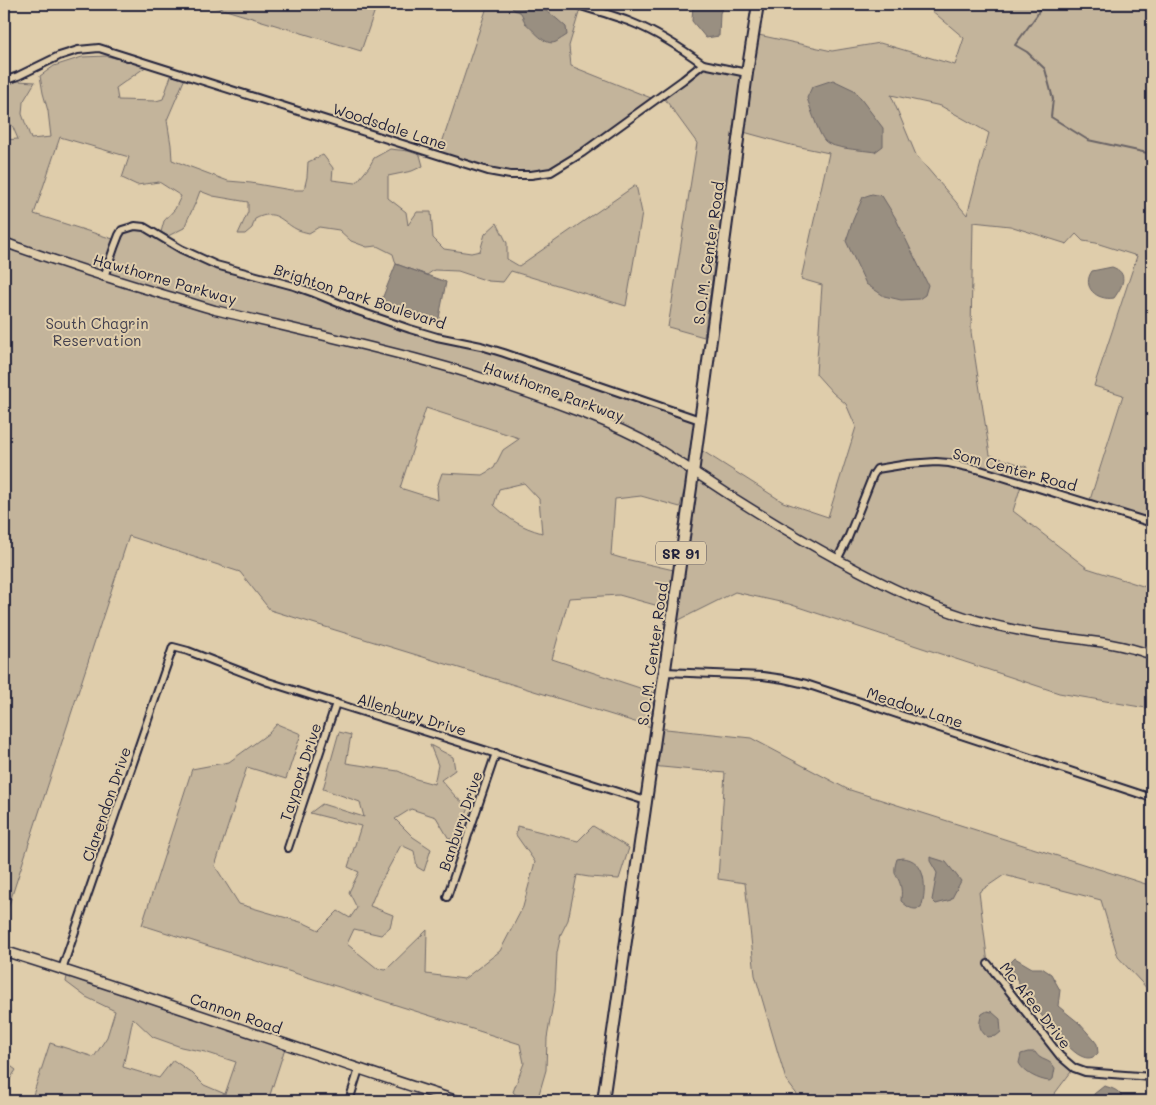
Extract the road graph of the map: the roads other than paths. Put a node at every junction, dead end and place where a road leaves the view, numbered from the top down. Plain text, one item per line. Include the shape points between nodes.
1 (574, 4) edge
2 (758, 4) edge
3 (703, 64) junction
4 (747, 73) junction
5 (4, 81) edge
6 (4, 242) edge
7 (104, 277) junction
8 (700, 420) junction
9 (693, 471) junction
10 (1152, 523) edge
11 (837, 560) junction
12 (173, 647) joint
13 (1152, 655) edge
14 (665, 672) junction
15 (336, 703) junction
16 (496, 753) junction
17 (1152, 798) edge
18 (646, 801) junction
19 (288, 848) dead end
20 (447, 897) dead end
21 (4, 951) edge
22 (988, 964) dead end
23 (62, 969) junction
24 (359, 1069) junction
25 (1152, 1077) edge
26 (349, 1101) edge
27 (458, 1101) edge
28 (603, 1101) edge

1 - 3 street via 633,23 662,37
2 - 4 main road, S.O.M. Center Road / SR 91
3 - 4 street
3 - 5 street, Woodsdale Lane via 582,153 551,172 531,175 488,171 99,48 59,56
4 - 8 main road, S.O.M. Center Road / SR 91
6 - 7 street, Hawthorne Parkway
7 - 8 street, Brighton Park Boulevard via 122,230 144,227 216,265 294,286 438,337 504,353
7 - 9 street, Hawthorne Parkway via 212,309 432,363 520,390 620,429
8 - 9 main road, S.O.M. Center Road / SR 91
9 - 11 street, Hawthorne Parkway
9 - 14 main road, S.O.M. Center Road / SR 91
10 - 11 street, Som Center Road via 977,469 936,462 908,464 878,469 872,475
11 - 13 street, Hawthorne Parkway via 914,598 973,618 1036,634 1114,644
12 - 15 street, Allenbury Drive
12 - 23 street, Clarendon Drive
14 - 17 street, Meadow Lane via 763,676 806,684
14 - 18 main road, S.O.M. Center Road / SR 91
15 - 16 street, Allenbury Drive
15 - 19 street, Tayport Drive
16 - 18 street, Allenbury Drive
16 - 20 street, Banbury Drive
18 - 28 main road, S.O.M. Center Road / SR 91
21 - 23 main road, Cannon Road
22 - 25 street, Mc Afee Drive via 1060,1056 1074,1068
23 - 24 main road, Cannon Road
24 - 26 street
24 - 27 main road, Cannon Road

